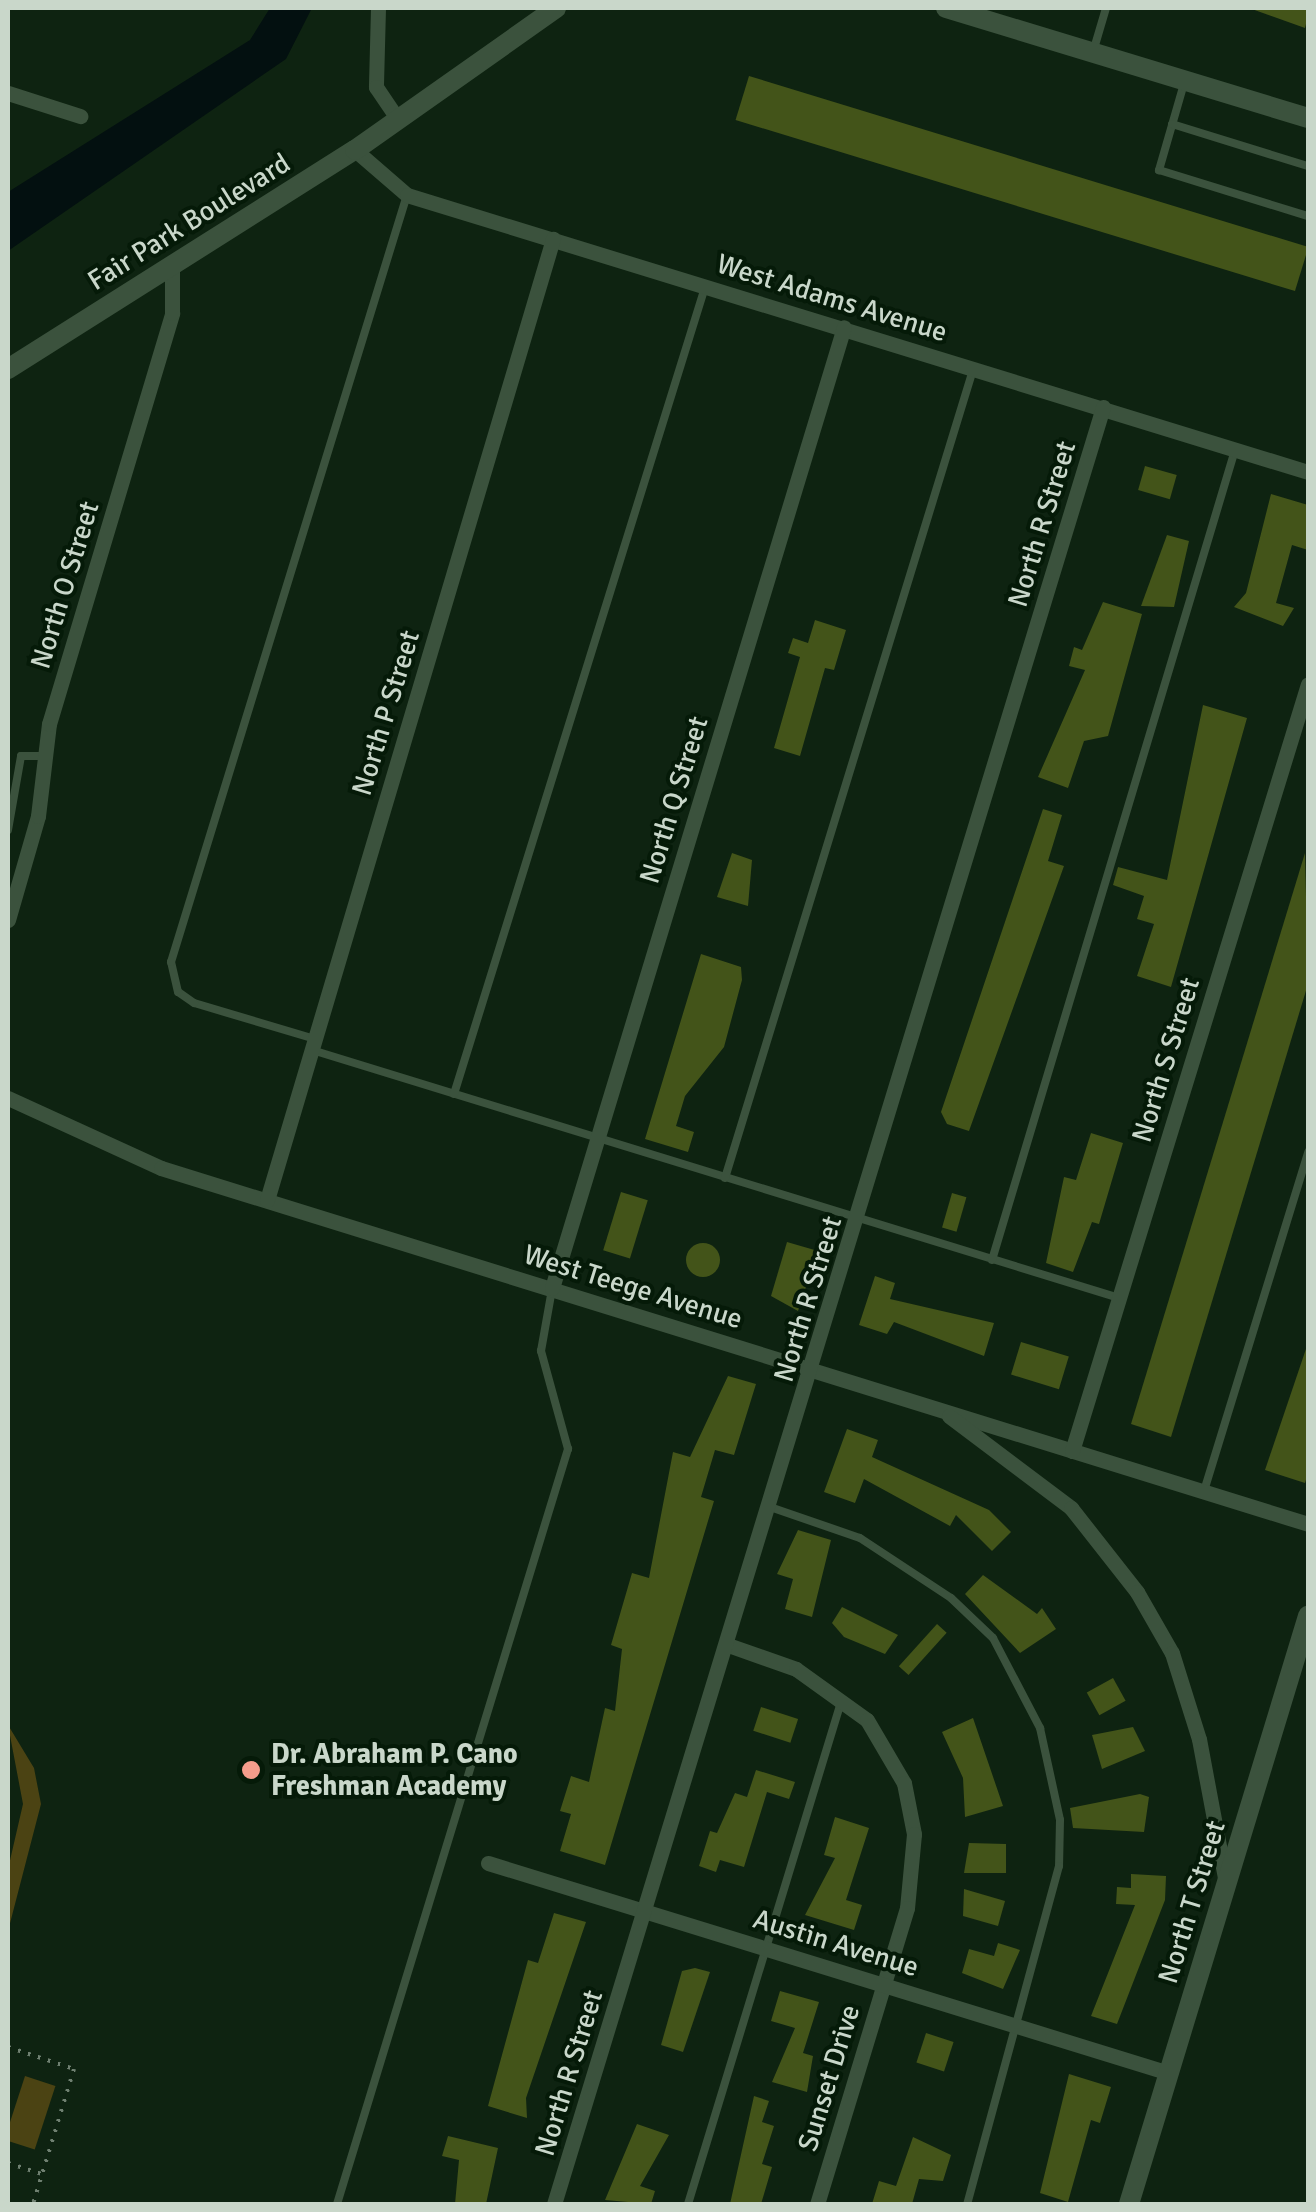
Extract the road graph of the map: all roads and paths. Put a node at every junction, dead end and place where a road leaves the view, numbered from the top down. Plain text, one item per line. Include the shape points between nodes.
1 (378, 8) edge
2 (556, 8) edge
3 (946, 8) edge
4 (1106, 8) edge
5 (1093, 52) junction
6 (1185, 80) junction
7 (8, 93) edge
8 (80, 116) dead end
9 (396, 118) junction
10 (1308, 118) edge
11 (1172, 124) junction
12 (355, 150) junction
13 (1308, 166) edge
14 (407, 196) junction
15 (1308, 216) edge
16 (553, 240) junction
17 (172, 266) junction
18 (706, 286) junction
19 (844, 327) junction
20 (974, 367) junction
21 (8, 369) edge
22 (1103, 407) junction
23 (1235, 449) junction
24 (1308, 472) edge
25 (1308, 684) edge
26 (44, 756) junction
27 (8, 830) edge
28 (8, 920) edge
29 (313, 1044) junction
30 (454, 1094) junction
31 (8, 1098) edge
32 (598, 1138) junction
33 (1308, 1152) edge
34 (725, 1178) junction
35 (267, 1200) junction
36 (858, 1220) junction
37 (992, 1260) junction
38 (552, 1288) junction
39 (1119, 1298) junction
40 (813, 1369) junction
41 (933, 1406) junction
42 (1072, 1450) junction
43 (1204, 1491) junction
44 (770, 1508) junction
45 (1308, 1524) edge
46 (1308, 1616) edge
47 (728, 1645) junction
48 (843, 1698) junction
49 (488, 1863) dead end
50 (1226, 1886) junction
51 (645, 1909) junction
52 (767, 1948) junction
53 (884, 1985) junction
54 (1018, 2026) junction
55 (8, 2047) edge
56 (1169, 2072) junction
57 (8, 2163) edge
58 (42, 2174) junction
59 (32, 2204) edge
60 (337, 2204) edge
61 (554, 2204) edge
62 (688, 2204) edge
63 (817, 2204) edge
64 (967, 2204) edge
65 (1128, 2204) edge

1 - 9 street via 372,66
2 - 9 street, Fair Park Boulevard
3 - 5 street
4 - 5 lane
5 - 6 street
6 - 10 street
6 - 11 lane
7 - 8 street
9 - 12 street, Fair Park Boulevard
11 - 13 lane
11 - 15 lane via 1159,170
12 - 14 street, West Adams Avenue
12 - 17 street, Fair Park Boulevard
14 - 16 street, West Adams Avenue
14 - 29 lane via 171,962 178,992 194,1003
16 - 18 street, West Adams Avenue
16 - 29 street, North P Street
17 - 21 street, Fair Park Boulevard
17 - 26 street, North O Street via 172,313
18 - 19 street, West Adams Avenue
18 - 30 lane
19 - 20 street, West Adams Avenue
19 - 32 street, North Q Street
20 - 22 street, West Adams Avenue
20 - 34 lane
22 - 23 street, West Adams Avenue
22 - 36 street, North R Street
23 - 24 street, West Adams Avenue
23 - 37 lane
25 - 39 street, North S Street
26 - 27 lane via 21,756
26 - 28 street, North O Street via 38,816
29 - 30 lane
29 - 35 street, North P Street
30 - 32 lane
31 - 35 street, West Teege Avenue via 94,1142
32 - 34 lane
32 - 38 street, North Q Street
33 - 43 lane
34 - 36 lane
35 - 38 street, West Teege Avenue
36 - 37 lane
36 - 40 street, North R Street
37 - 39 lane
38 - 40 street, West Teege Avenue
38 - 60 lane via 541,1351 568,1449
39 - 42 street, North S Street
40 - 41 street, West Teege Avenue
40 - 44 street, North R Street
41 - 42 street, West Teege Avenue
41 - 50 street via 1071,1508 1137,1592 1172,1653 1199,1740
42 - 43 street, West Teege Avenue
43 - 45 street, West Teege Avenue
44 - 47 street, North R Street
44 - 54 lane via 910,1565 993,1638 1021,1682 1060,1820 1051,1917
46 - 50 street, North T Street
47 - 48 street, Sunset Drive
47 - 51 street, North R Street
48 - 52 lane
48 - 53 street, Sunset Drive via 894,1759 914,1834 907,1908
49 - 51 street, Austin Avenue
50 - 56 street, North T Street
51 - 52 street, Austin Avenue
51 - 61 street, North R Street
52 - 53 street, Austin Avenue
52 - 62 lane
53 - 54 street, Austin Avenue
53 - 63 street, Sunset Drive
54 - 56 street, Austin Avenue
54 - 64 lane
55 - 58 path via 74,2069
56 - 65 street, North T Street
57 - 58 path
58 - 59 path

